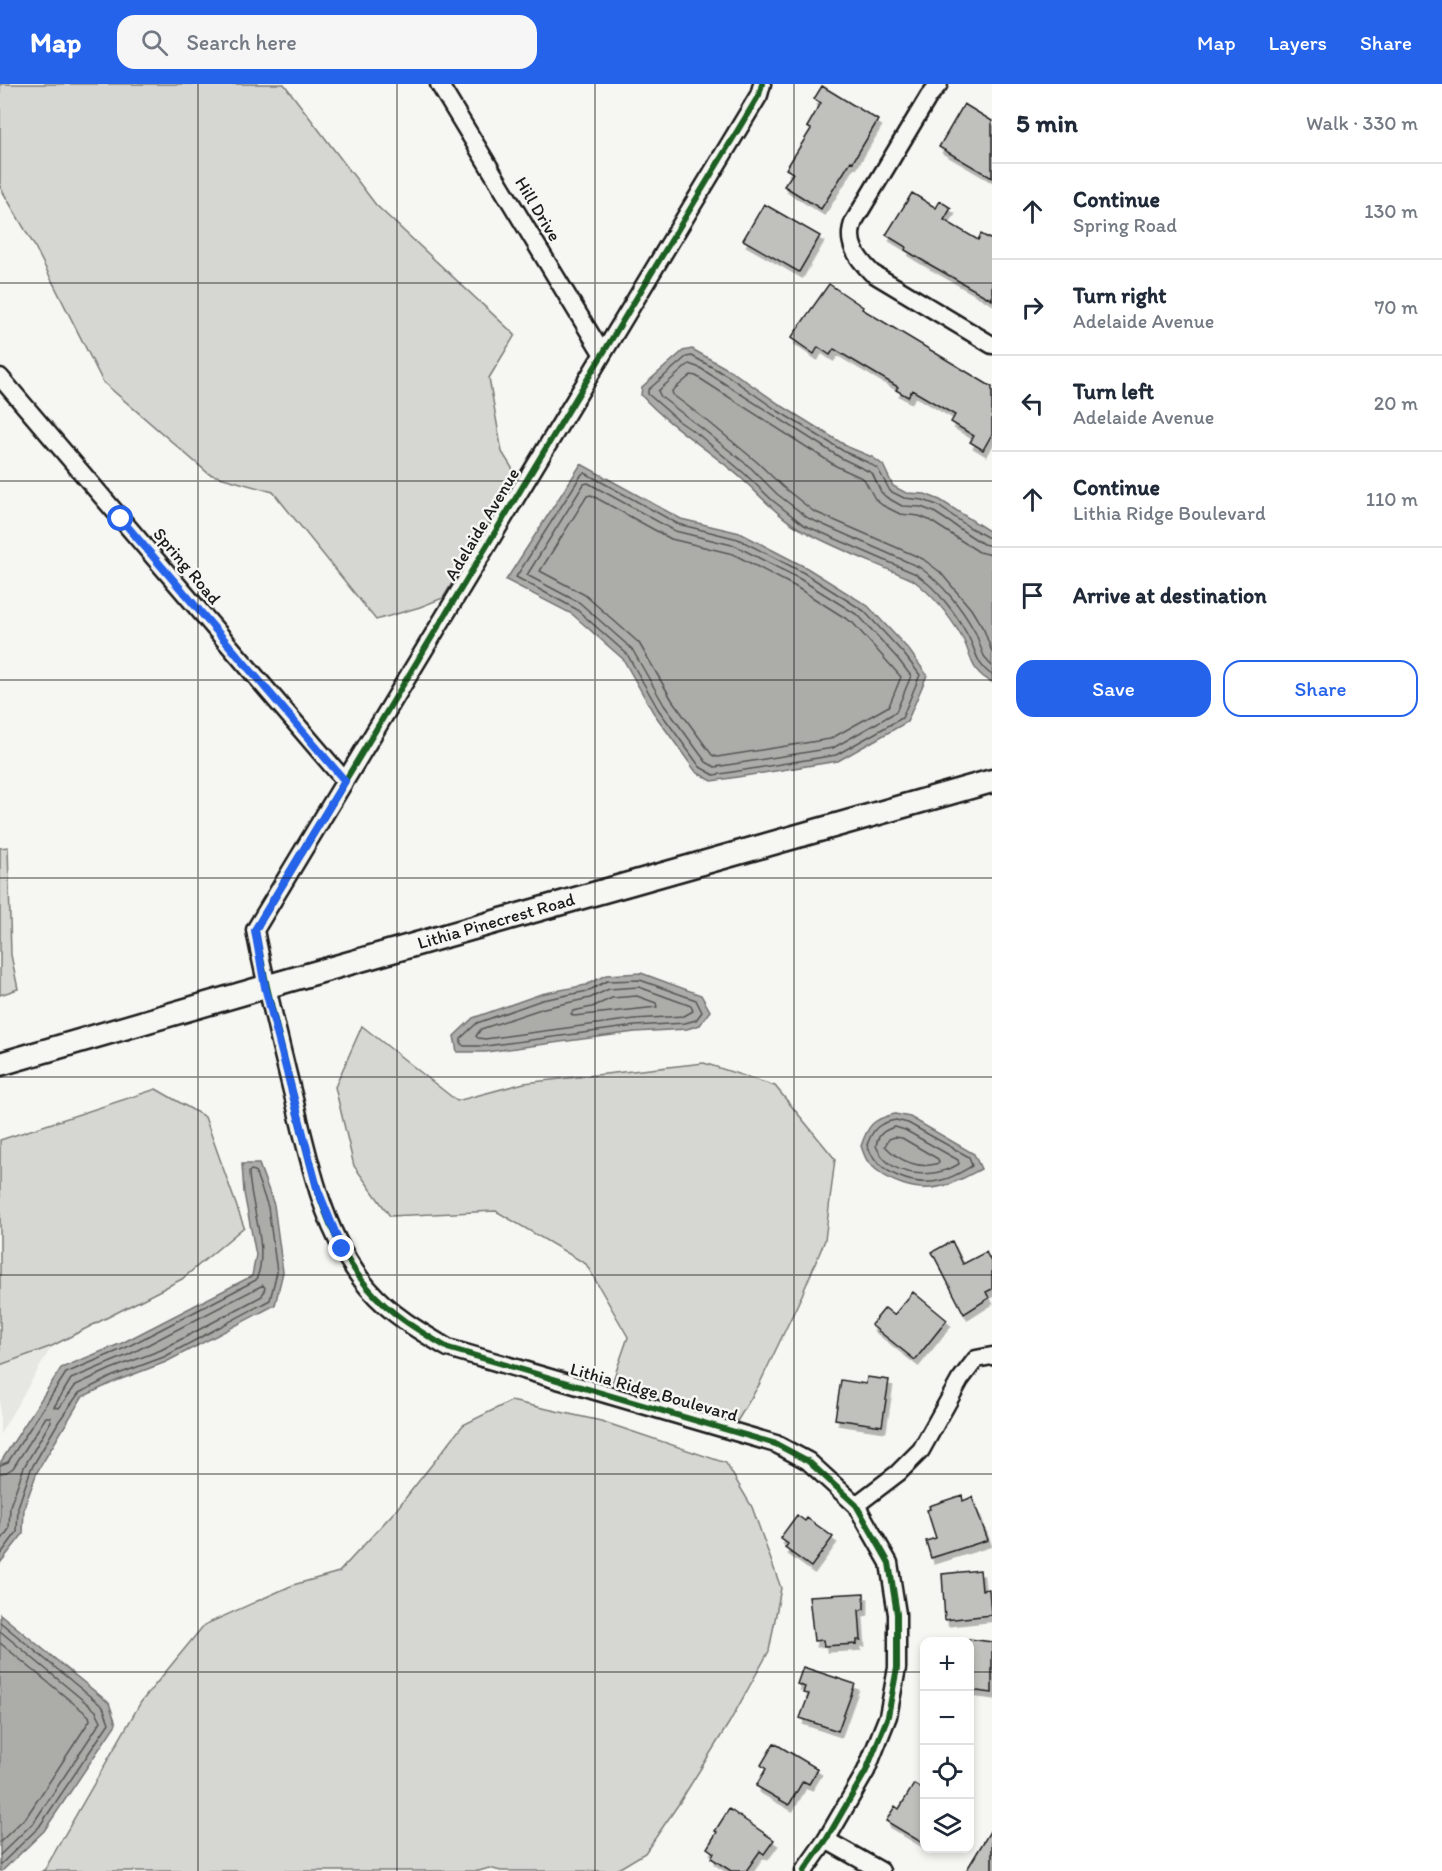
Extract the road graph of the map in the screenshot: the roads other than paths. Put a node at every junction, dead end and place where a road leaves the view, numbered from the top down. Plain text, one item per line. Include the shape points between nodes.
1 (439, 84) edge
2 (762, 84) edge
3 (939, 84) edge
4 (992, 345) edge
5 (602, 353) junction
6 (0, 377) edge
7 (345, 781) junction
8 (992, 781) edge
9 (265, 987) junction
10 (0, 1064) edge
11 (992, 1356) edge
12 (856, 1505) junction
13 (826, 1840) junction
14 (804, 1871) edge
15 (881, 1871) edge

1 - 5 street, Hill Drive
2 - 5 street, Adelaide Avenue via 759,95
3 - 4 street via 854,221 850,239 857,256 872,273
5 - 7 street, Adelaide Avenue
6 - 7 street, Spring Road
7 - 9 street, Adelaide Avenue via 255,930
8 - 9 main road, Lithia Pinecrest Road
9 - 10 main road, Lithia Pinecrest Road
9 - 12 street, Lithia Ridge Boulevard via 317,1188 342,1249 368,1288 400,1319 448,1348 776,1444 808,1461
11 - 12 street via 976,1359 960,1380 921,1450
12 - 13 street, Lithia Ridge Boulevard via 889,1563 897,1614 897,1668 888,1716 866,1771
13 - 14 street, Lithia Ridge Boulevard
13 - 15 street

